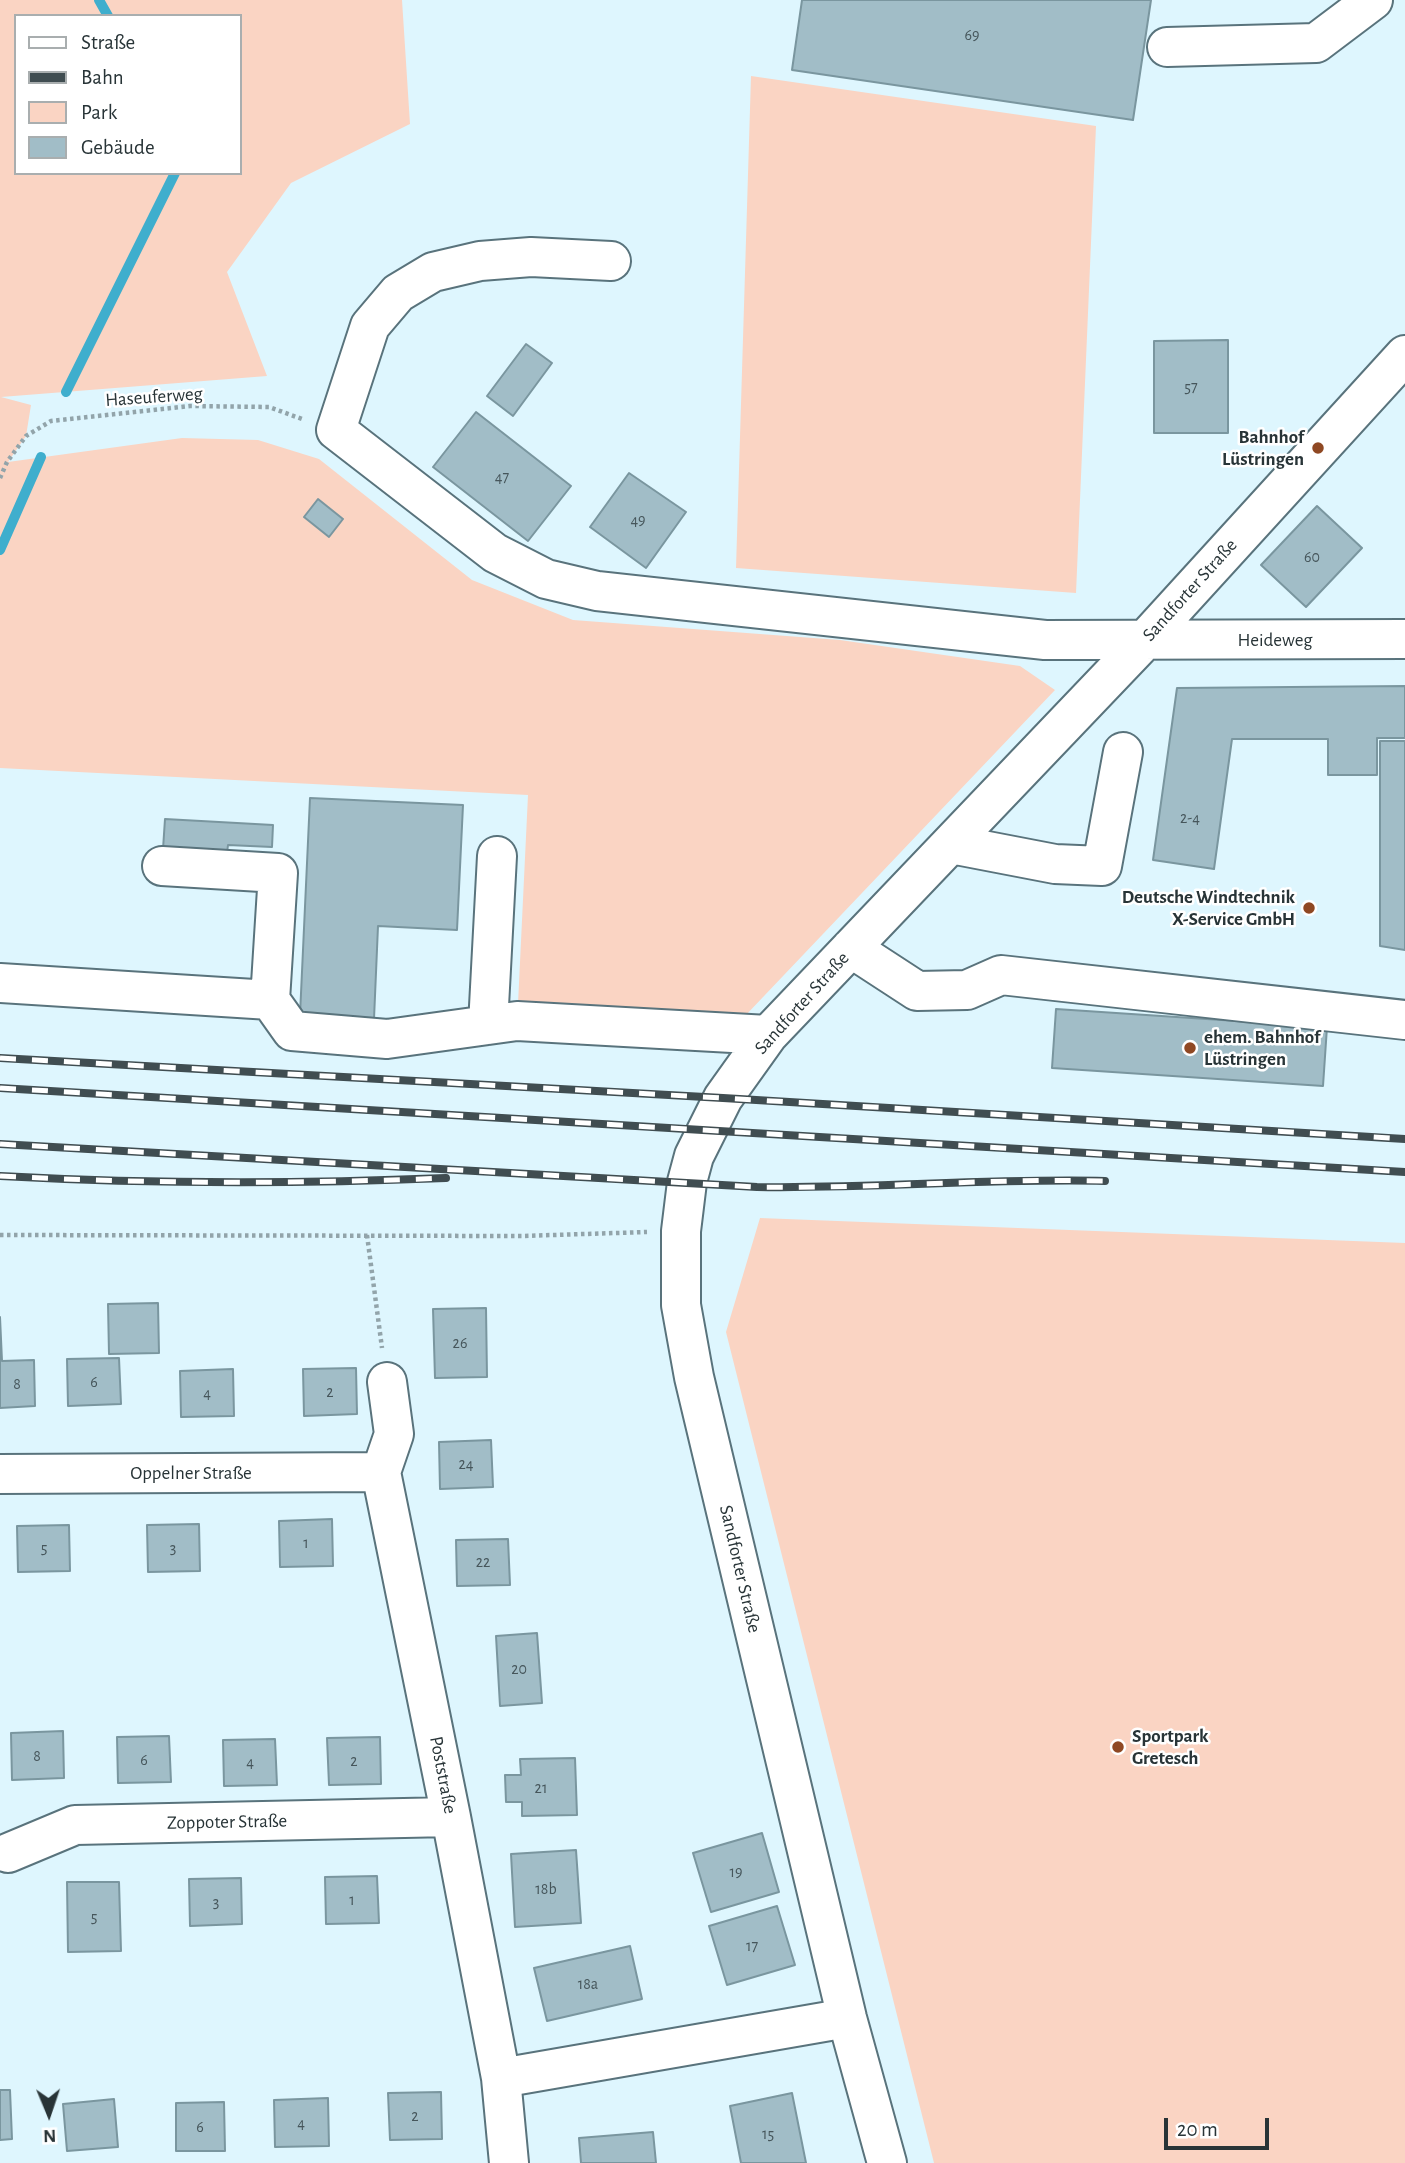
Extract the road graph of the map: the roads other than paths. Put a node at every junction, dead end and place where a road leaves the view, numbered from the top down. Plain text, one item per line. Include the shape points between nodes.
1 (1373, 0) edge
2 (1167, 47) dead end
3 (611, 261) dead end
4 (1405, 355) edge
5 (1405, 639) edge
6 (1145, 640) junction
7 (1123, 752) dead end
8 (951, 844) junction
9 (497, 856) dead end
10 (162, 866) dead end
11 (851, 948) junction
12 (0, 984) edge
13 (270, 1000) junction
14 (1405, 1020) edge
15 (488, 1025) junction
16 (768, 1035) junction
17 (387, 1382) road end
18 (381, 1472) junction
19 (0, 1474) edge
20 (451, 1817) junction
21 (8, 1853) dead end
22 (848, 2018) junction
23 (501, 2078) junction
24 (509, 2163) edge
25 (887, 2163) edge

1 - 2 street via 1316,43
3 - 6 street, Heideweg via 531,257 480,261 433,272 398,293 370,326 336,430 495,553 546,579 597,591 1032,639
4 - 6 street, Sandforter Straße
5 - 6 street, Heideweg
6 - 8 street, Sandforter Straße
7 - 8 street via 1102,866 1055,864
8 - 11 street, Sandforter Straße
9 - 15 street
10 - 13 street via 278,873
11 - 14 street via 917,991 967,990 1001,975
11 - 16 street, Sandforter Straße
12 - 13 street
13 - 15 street via 292,1031 387,1039
15 - 16 street via 517,1021
16 - 22 street, Sandforter Straße via 723,1098 694,1156 681,1231 681,1305 694,1377
17 - 18 street via 394,1434
18 - 19 street, Oppelner Straße
18 - 20 street, Poststraße
20 - 21 street, Zoppoter Straße via 75,1825
20 - 23 street, Poststraße
22 - 23 street
22 - 25 street, Sandforter Straße
23 - 24 street, Poststraße

